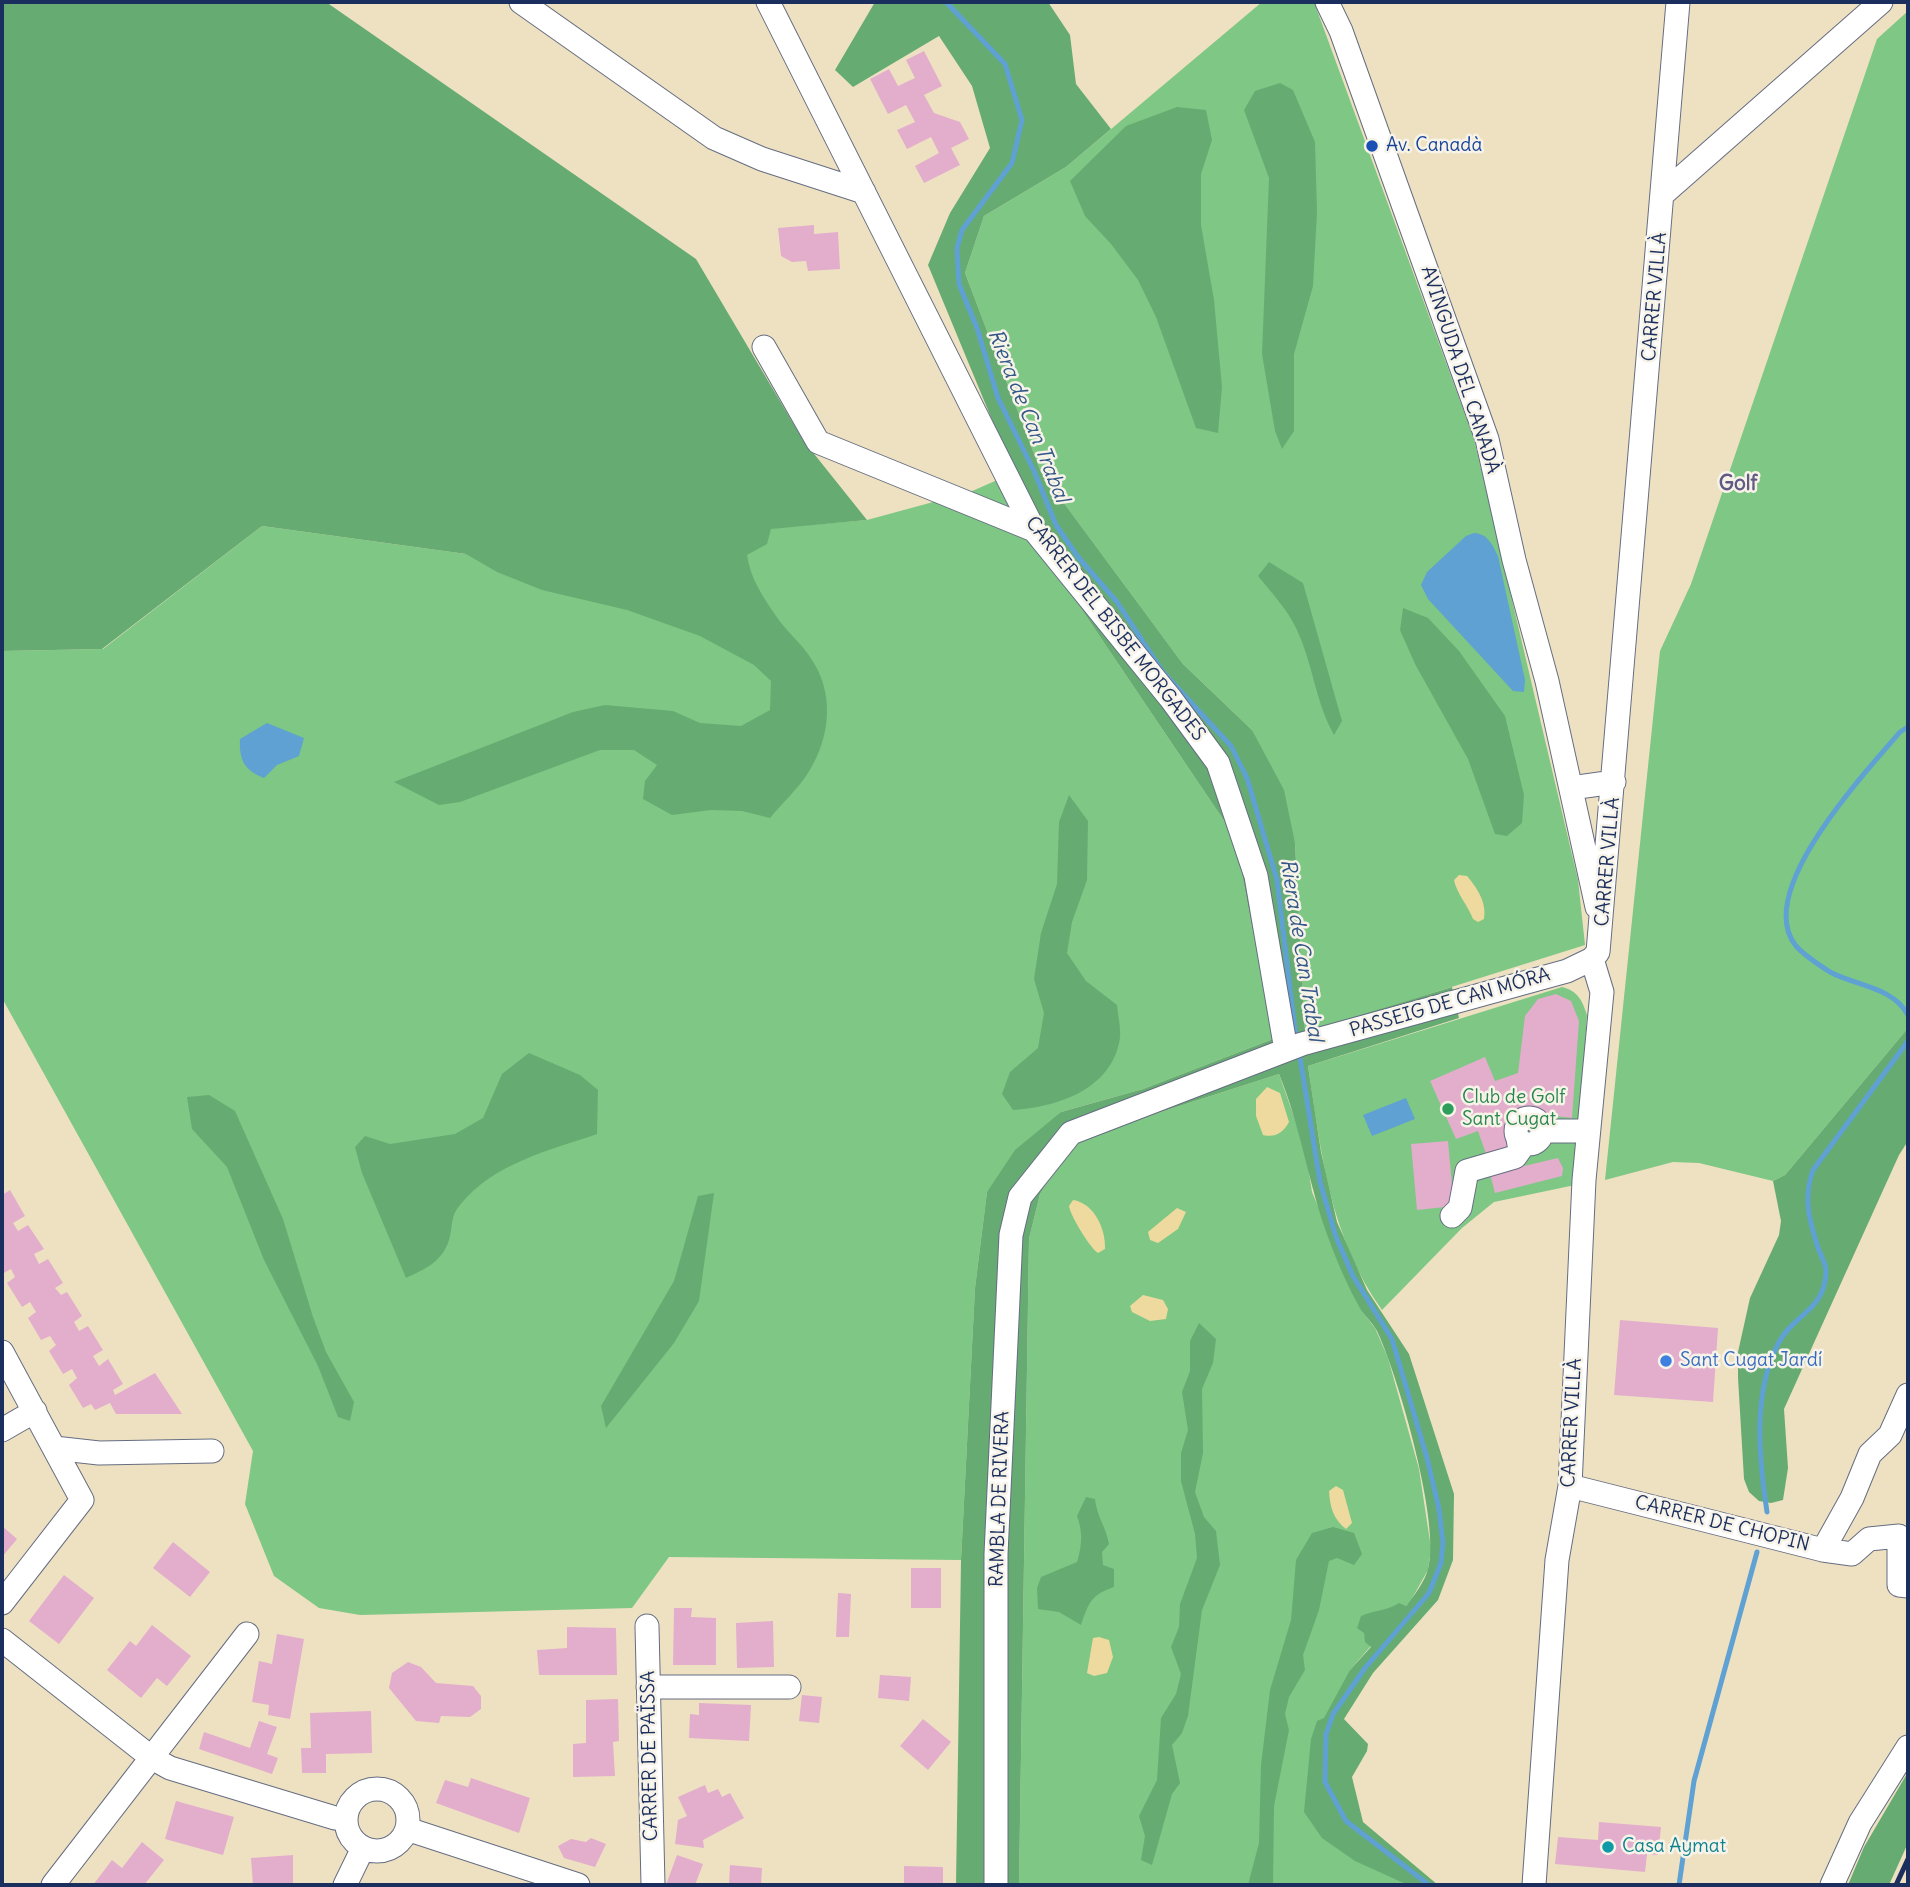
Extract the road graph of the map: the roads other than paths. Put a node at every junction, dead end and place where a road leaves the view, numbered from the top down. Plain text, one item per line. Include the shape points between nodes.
1 (521, 2) edge
2 (768, 2) edge
3 (1327, 2) edge
4 (1678, 2) edge
5 (1881, 2) edge
6 (864, 192) junction
7 (1664, 193) junction
8 (764, 347) dead end
9 (1034, 530) junction
10 (1614, 782) junction
11 (1571, 788) junction
12 (1602, 927) junction
13 (1592, 959) junction
14 (1292, 1048) junction
15 (1587, 1131) junction
16 (1071, 1133) joint
17 (1452, 1216) dead end
18 (2, 1352) edge
19 (1908, 1395) edge
20 (35, 1411) junction
21 (2, 1430) edge
22 (54, 1448) junction
23 (212, 1451) dead end
24 (1570, 1486) junction
25 (1823, 1550) junction
26 (1908, 1587) edge
27 (2, 1603) edge
28 (647, 1626) dead end
29 (247, 1634) dead end
30 (2, 1640) edge
31 (648, 1687) junction
32 (789, 1687) dead end
33 (1908, 1747) edge
34 (152, 1758) junction
35 (345, 1818) junction
36 (407, 1829) junction
37 (363, 1848) junction
38 (53, 1885) edge
39 (345, 1885) edge
40 (578, 1885) edge
41 (653, 1885) edge
42 (996, 1885) edge
43 (1534, 1885) edge
44 (1832, 1885) edge

1 - 6 street via 714,138 762,159
2 - 6 street, CARRER DEL BISBE MORGADES
3 - 11 street, AVINGUDA DEL CANADÀ via 1487,439
4 - 7 street, CARRER VILLÀ
5 - 7 street
6 - 9 street, CARRER DEL BISBE MORGADES
7 - 10 street, CARRER VILLÀ
8 - 9 street via 818,442
9 - 14 street, CARRER DEL BISBE MORGADES via 1218,763 1256,876
10 - 11 street
10 - 12 street, CARRER VILLÀ
11 - 12 street, AVINGUDA DEL CANADÀ
12 - 13 street, CARRER VILLÀ via 1601,943
13 - 14 street, PASSEIG DE CAN MÓRA via 1567,971
13 - 15 street, CARRER VILLÀ via 1602,992
14 - 16 street, PASSEIG DE CAN MÓRA
15 - 17 street via 1542,1131 1533,1144 1518,1139 1520,1150 1515,1157 1467,1171 1460,1208
15 - 24 street, CARRER VILLÀ
16 - 42 street, RAMBLA DE RIVERA via 1020,1197 1010,1235 996,1554
18 - 20 street
19 - 25 street via 1890,1435 1870,1454
20 - 21 street
20 - 22 street
22 - 23 street via 99,1453
22 - 27 street via 82,1500
24 - 25 street, CARRER DE CHOPIN
24 - 43 street, CARRER VILLÀ via 1557,1560
25 - 26 street, CARRER DE CHOPIN via 1852,1554 1869,1539 1899,1536 1899,1585
28 - 31 street, CARRER DE PAÏSSA
29 - 34 street
30 - 34 street
31 - 32 street
31 - 41 street, CARRER DE PAÏSSA
33 - 44 street via 1860,1823
34 - 35 street via 170,1768
34 - 38 street
35 - 36 street via 357,1795 382,1789 403,1803
35 - 37 street via 353,1841
36 - 37 street via 394,1846 373,1851
36 - 40 street
37 - 39 street

